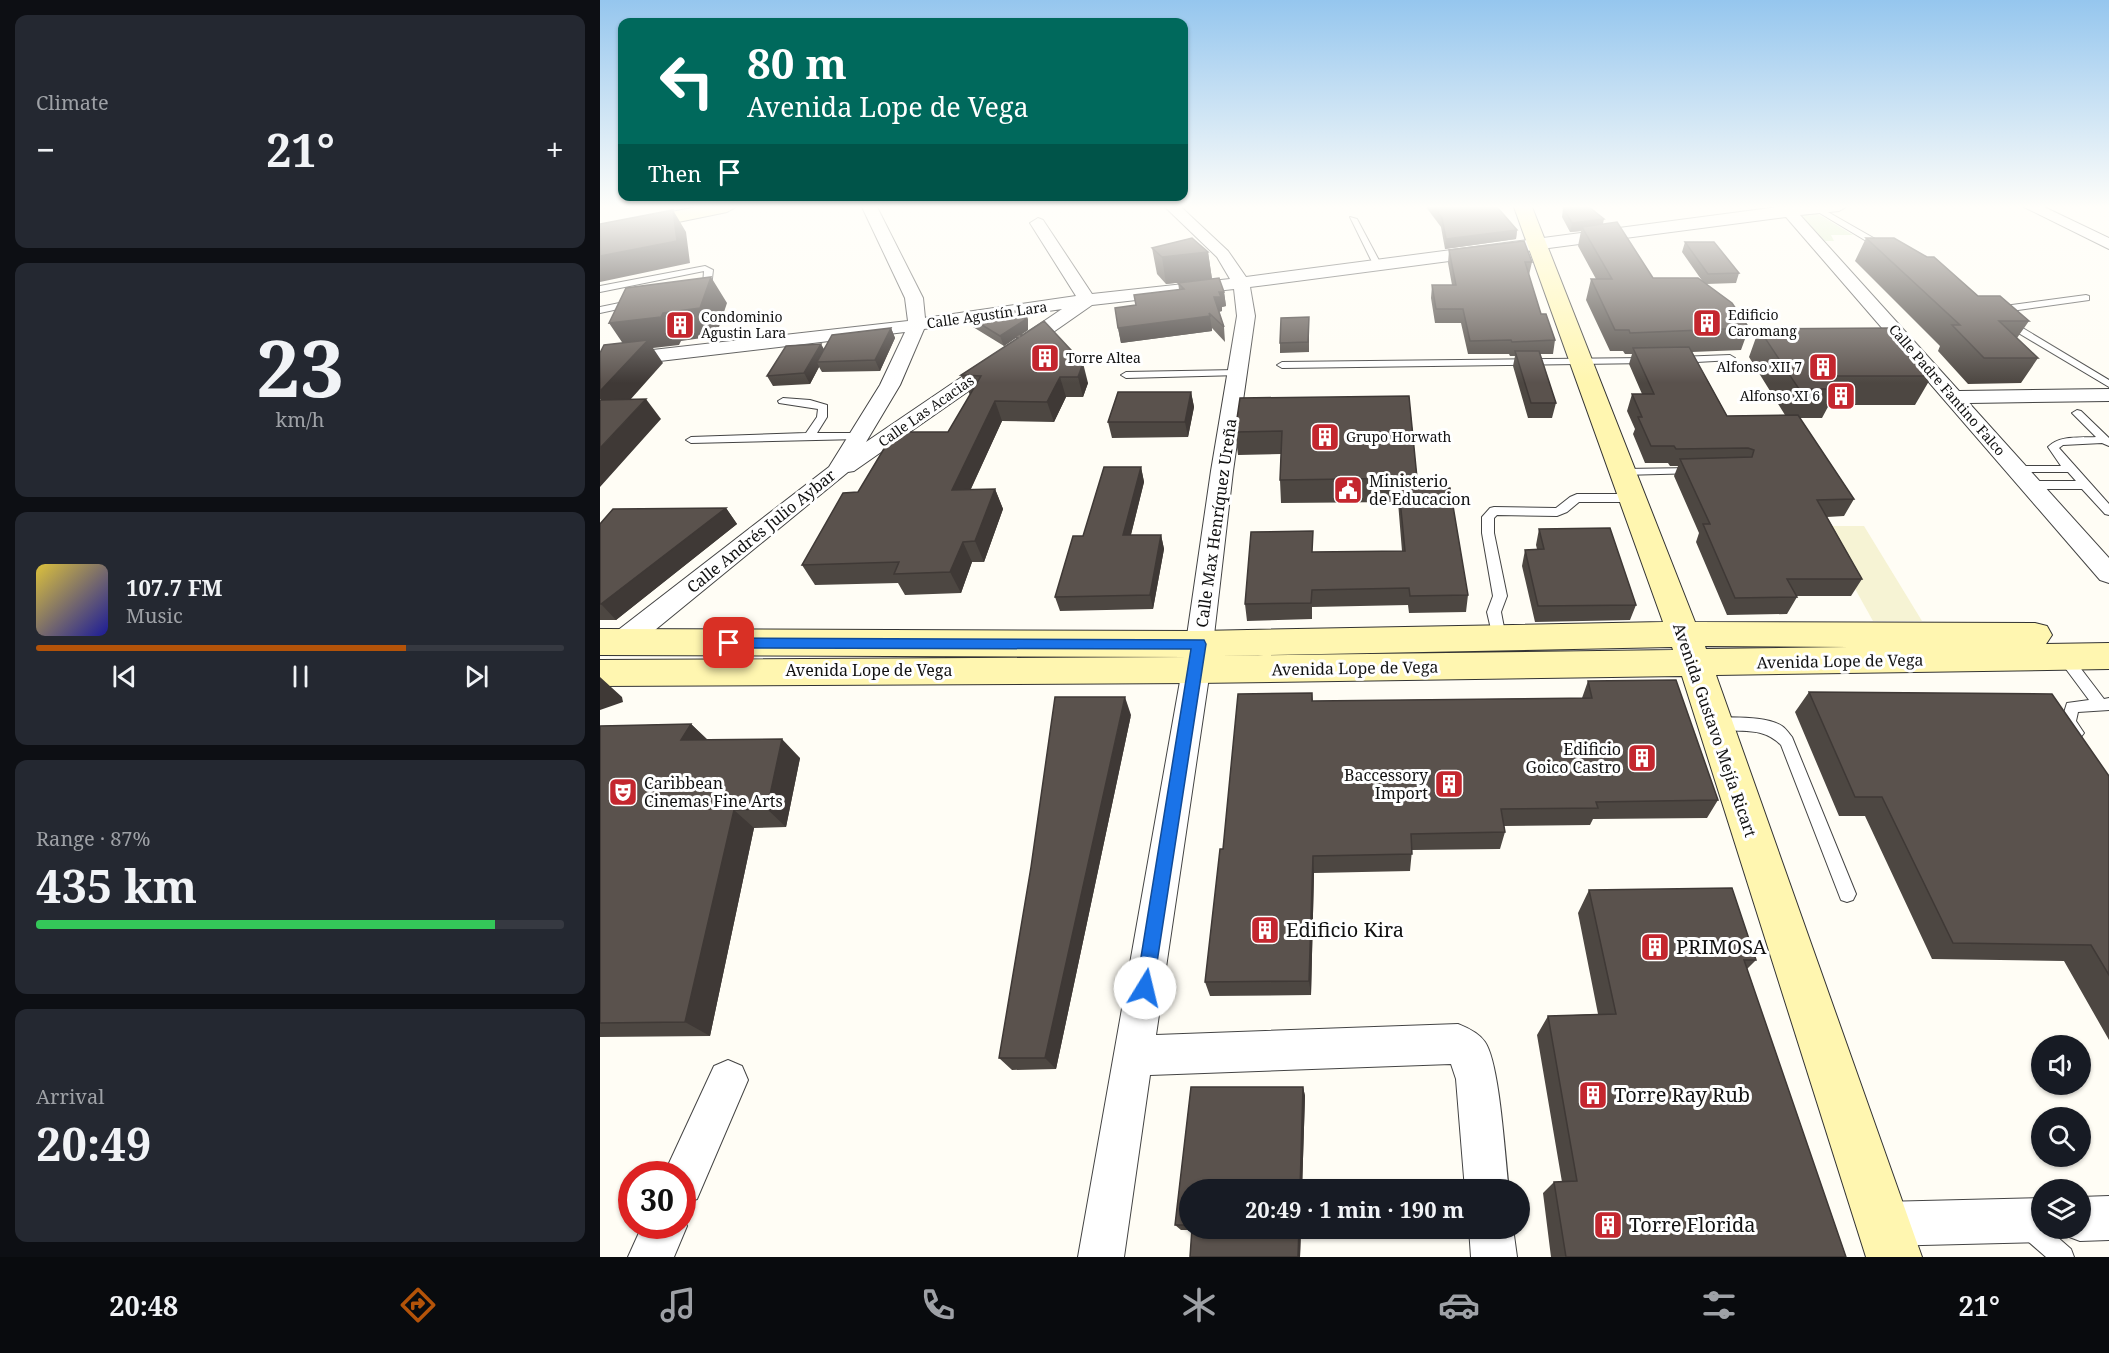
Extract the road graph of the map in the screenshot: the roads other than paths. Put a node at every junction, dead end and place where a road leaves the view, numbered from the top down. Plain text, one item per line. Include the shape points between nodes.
1 (898, 266) edge
2 (1065, 266) edge
3 (1231, 266) edge
4 (1378, 266) edge
5 (1545, 266) edge
6 (1837, 266) edge
7 (1242, 284) junction
8 (600, 289) edge
9 (690, 291) edge
10 (2086, 298) dead end
11 (645, 300) edge
12 (1087, 300) junction
13 (600, 310) edge
14 (917, 325) junction
15 (1730, 358) edge
16 (1661, 360) edge
17 (1673, 360) edge
18 (600, 362) edge
19 (1581, 363) junction
20 (1282, 366) dead end
21 (1238, 373) junction
22 (1126, 375) dead end
23 (2109, 384) edge
24 (2109, 395) edge
25 (1953, 397) junction
26 (783, 401) dead end
27 (2077, 413) dead end
28 (809, 436) junction
29 (859, 436) junction
30 (691, 440) dead end
31 (2107, 442) edge
32 (2017, 469) junction
33 (2070, 469) junction
34 (1705, 471) edge
35 (837, 472) junction
36 (1627, 485) junction
37 (2031, 485) junction
38 (2085, 485) junction
39 (2109, 511) edge
40 (2109, 574) edge
41 (2109, 636) edge
42 (1499, 638) junction
43 (612, 641) edge
44 (1689, 649) junction
45 (2109, 656) edge
46 (1198, 657) junction
47 (2064, 657) junction
48 (600, 673) edge
49 (2105, 704) edge
50 (1715, 723) junction
51 (2082, 742) edge
52 (1847, 894) dead end
53 (1135, 1056) junction
54 (728, 1080) dead end
55 (692, 1161) edge
56 (1486, 1179) edge
57 (2109, 1218) edge
58 (2091, 1219) edge
59 (2031, 1220) edge
60 (659, 1239) edge
61 (1492, 1239) edge
62 (2048, 1239) edge
63 (1888, 1241) edge
64 (651, 1257) edge
65 (1101, 1257) edge
66 (1494, 1257) edge
67 (2063, 1257) edge

1 - 14 street via 914,298
2 - 12 street
3 - 7 street, Calle Max Henríquez Ureña
4 - 7 street, Calle Agustín Lara
5 - 19 main road, Avenida Gustavo Mejía Ricart
6 - 25 street, Calle Padre Fantino Falco
7 - 12 street, Calle Agustín Lara
7 - 21 street, Calle Max Henríquez Ureña via 1247,301
8 - 9 lane via 709,270 707,287
10 - 23 lane via 1989,311
11 - 13 lane
12 - 14 street, Calle Agustín Lara
12 - 35 street, Calle Las Acacias
14 - 18 street, Calle Agustín Lara
14 - 29 street, Calle Andrés Julio Aybar via 890,385
15 - 17 lane
16 - 19 lane
19 - 20 lane
19 - 36 main road, Avenida Gustavo Mejía Ricart
21 - 22 lane
21 - 46 street, Calle Max Henríquez Ureña
24 - 25 street
25 - 32 street, Calle Padre Fantino Falco
26 - 28 lane via 823,407 822,417
27 - 31 lane
28 - 29 lane
28 - 30 lane
29 - 35 street, Calle Andrés Julio Aybar
31 - 33 lane via 2054,444 2055,452
32 - 33 lane
32 - 37 street, Calle Padre Fantino Falco
33 - 38 lane
34 - 36 lane
35 - 43 street, Calle Andrés Julio Aybar
36 - 42 lane via 1570,500 1564,510 1557,512 1494,512 1488,517 1500,596 1494,612
36 - 44 main road, Avenida Gustavo Mejía Ricart
37 - 38 lane
37 - 40 street, Calle Padre Fantino Falco
38 - 39 lane
41 - 44 main road, Avenida Lope de Vega
42 - 44 main road, Avenida Lope de Vega
42 - 46 main road, Avenida Lope de Vega
43 - 46 main road, Avenida Lope de Vega
44 - 46 main road, Avenida Lope de Vega
44 - 47 main road, Avenida Lope de Vega
44 - 50 main road, Avenida Gustavo Mejía Ricart
45 - 47 main road, Avenida Lope de Vega
46 - 48 main road, Avenida Lope de Vega
46 - 53 street, Calle Max Henríquez Ureña
47 - 49 lane
49 - 51 lane via 2072,707 2068,722
50 - 52 lane via 1756,725 1776,730 1787,741
50 - 63 main road, Avenida Gustavo Mejía Ricart
53 - 56 street via 1458,1044 1470,1055 1476,1079
53 - 65 street, Calle Max Henríquez Ureña
54 - 55 street
57 - 58 street
59 - 63 street
60 - 64 street
61 - 66 street
62 - 67 lane

